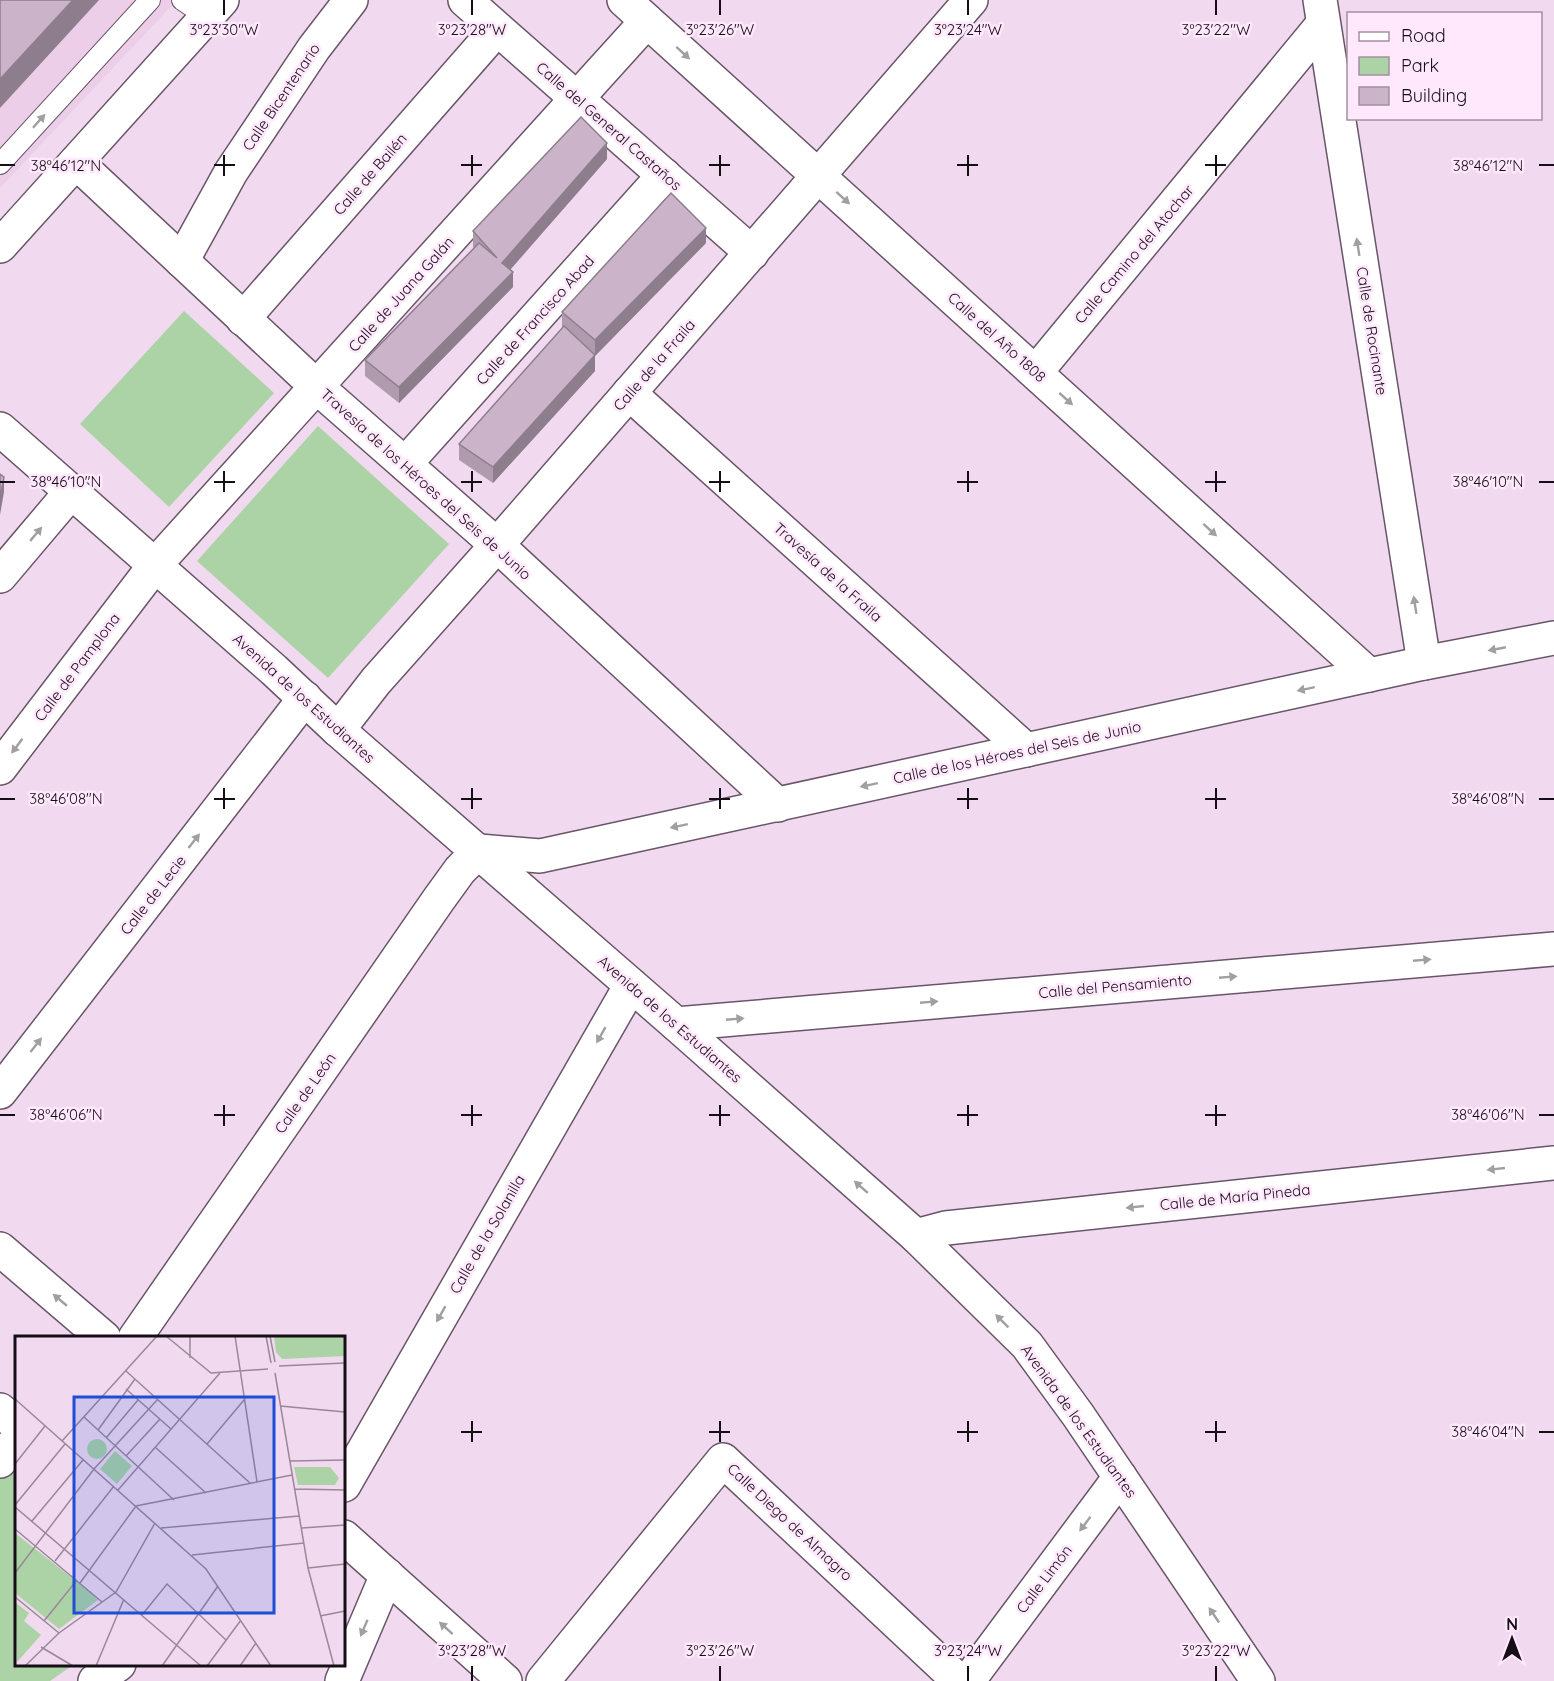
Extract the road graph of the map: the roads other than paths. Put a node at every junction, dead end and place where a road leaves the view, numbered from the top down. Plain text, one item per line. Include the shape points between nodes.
1 (150, 0) edge
2 (351, 0) edge
3 (465, 0) edge
4 (971, 0) edge
5 (204, 6) edge
6 (636, 11) edge
7 (1322, 12) edge
8 (497, 28) junction
9 (577, 99) junction
10 (76, 162) junction
11 (0, 164) edge
12 (664, 175) junction
13 (818, 176) junction
14 (0, 246) edge
15 (752, 253) junction
16 (182, 261) junction
17 (243, 319) junction
18 (1035, 372) junction
19 (317, 387) junction
20 (630, 393) junction
21 (0, 429) edge
22 (405, 464) junction
23 (71, 492) junction
24 (497, 546) junction
25 (155, 566) junction
26 (0, 576) edge
27 (1554, 638) edge
28 (1424, 663) junction
29 (1369, 675) junction
30 (305, 698) junction
31 (338, 730) junction
32 (1026, 750) junction
33 (0, 768) edge
34 (778, 805) junction
35 (479, 851) junction
36 (1554, 949) edge
37 (631, 985) junction
38 (676, 1024) junction
39 (0, 1092) edge
40 (1554, 1163) edge
41 (916, 1236) junction
42 (0, 1249) edge
43 (102, 1336) edge
44 (136, 1336) edge
45 (0, 1410) edge
46 (15, 1423) edge
47 (15, 1442) edge
48 (0, 1461) edge
49 (1120, 1477) junction
50 (345, 1483) edge
51 (345, 1538) edge
52 (387, 1575) junction
53 (117, 1666) edge
54 (95, 1681) edge
55 (342, 1681) edge
56 (505, 1681) edge
57 (543, 1681) edge
58 (959, 1681) edge
59 (968, 1681) edge
60 (1258, 1681) edge

11 -> 1 lane
2 - 16 street, Calle Bicentenario via 231,172
3 - 8 street, Calle del General Castaños
4 - 13 street, Calle de la Fraila
5 - 10 street
6 - 9 street, Calle de Juana Galán
6 -> 13 street, Calle del Año 1808
7 - 18 street, Calle Camino del Atochar
28 -> 7 street, Calle de Rocinante
8 - 9 street, Calle del General Castaños
8 - 17 street, Calle de Bailén
9 - 12 street, Calle del General Castaños
9 - 19 street, Calle de Juana Galán
10 - 14 street
10 - 16 street, Travesía de los Héroes del Seis de Junio
12 - 15 street, Calle del General Castaños
12 - 22 street, Calle de Francisco Abad
13 - 15 street, Calle de la Fraila
13 -> 18 street, Calle del Año 1808
15 - 20 street, Calle de la Fraila
16 - 17 street, Travesía de los Héroes del Seis de Junio
17 - 19 street, Travesía de los Héroes del Seis de Junio
18 -> 29 street, Calle del Año 1808
19 - 22 street, Travesía de los Héroes del Seis de Junio
19 - 25 street, Calle de Juana Galán
20 - 24 street, Calle de la Fraila
20 - 32 street, Travesía de la Fraila
21 - 23 street, Avenida de los Estudiantes
22 - 24 street, Travesía de los Héroes del Seis de Junio
23 - 25 street, Avenida de los Estudiantes
26 -> 23 street
24 - 31 street, Calle de la Fraila via 376,681
24 - 34 street, Travesía de los Héroes del Seis de Junio
25 - 30 street, Avenida de los Estudiantes
25 -> 33 street, Calle de Pamplona
27 -> 28 street, Calle de los Héroes del Seis de Junio
28 - 29 street, Calle de los Héroes del Seis de Junio
29 -> 32 street, Calle de los Héroes del Seis de Junio
30 - 31 street, Avenida de los Estudiantes
39 -> 30 street, Calle de Lecie
31 - 35 street, Avenida de los Estudiantes
32 -> 34 street, Calle de los Héroes del Seis de Junio
34 -> 35 street, Calle de los Héroes del Seis de Junio via 540,856
35 - 37 street, Avenida de los Estudiantes
35 - 44 street, Calle de León via 439,899
38 -> 36 street, Calle del Pensamiento
37 - 38 street, Avenida de los Estudiantes
37 -> 50 street, Calle de la Solanilla
41 -> 38 street, Avenida de los Estudiantes
40 -> 41 street, Calle de María Pineda via 946,1228
49 -> 41 street, Avenida de los Estudiantes via 1027,1345
43 -> 42 street
45 - 46 street
47 - 48 street
49 -> 59 street, Calle Limón
60 -> 49 street, Avenida de los Estudiantes
51 - 52 street
52 -> 55 street
56 -> 52 street
53 - 54 street
57 - 58 street, Calle Diego de Almagro via 723,1460

